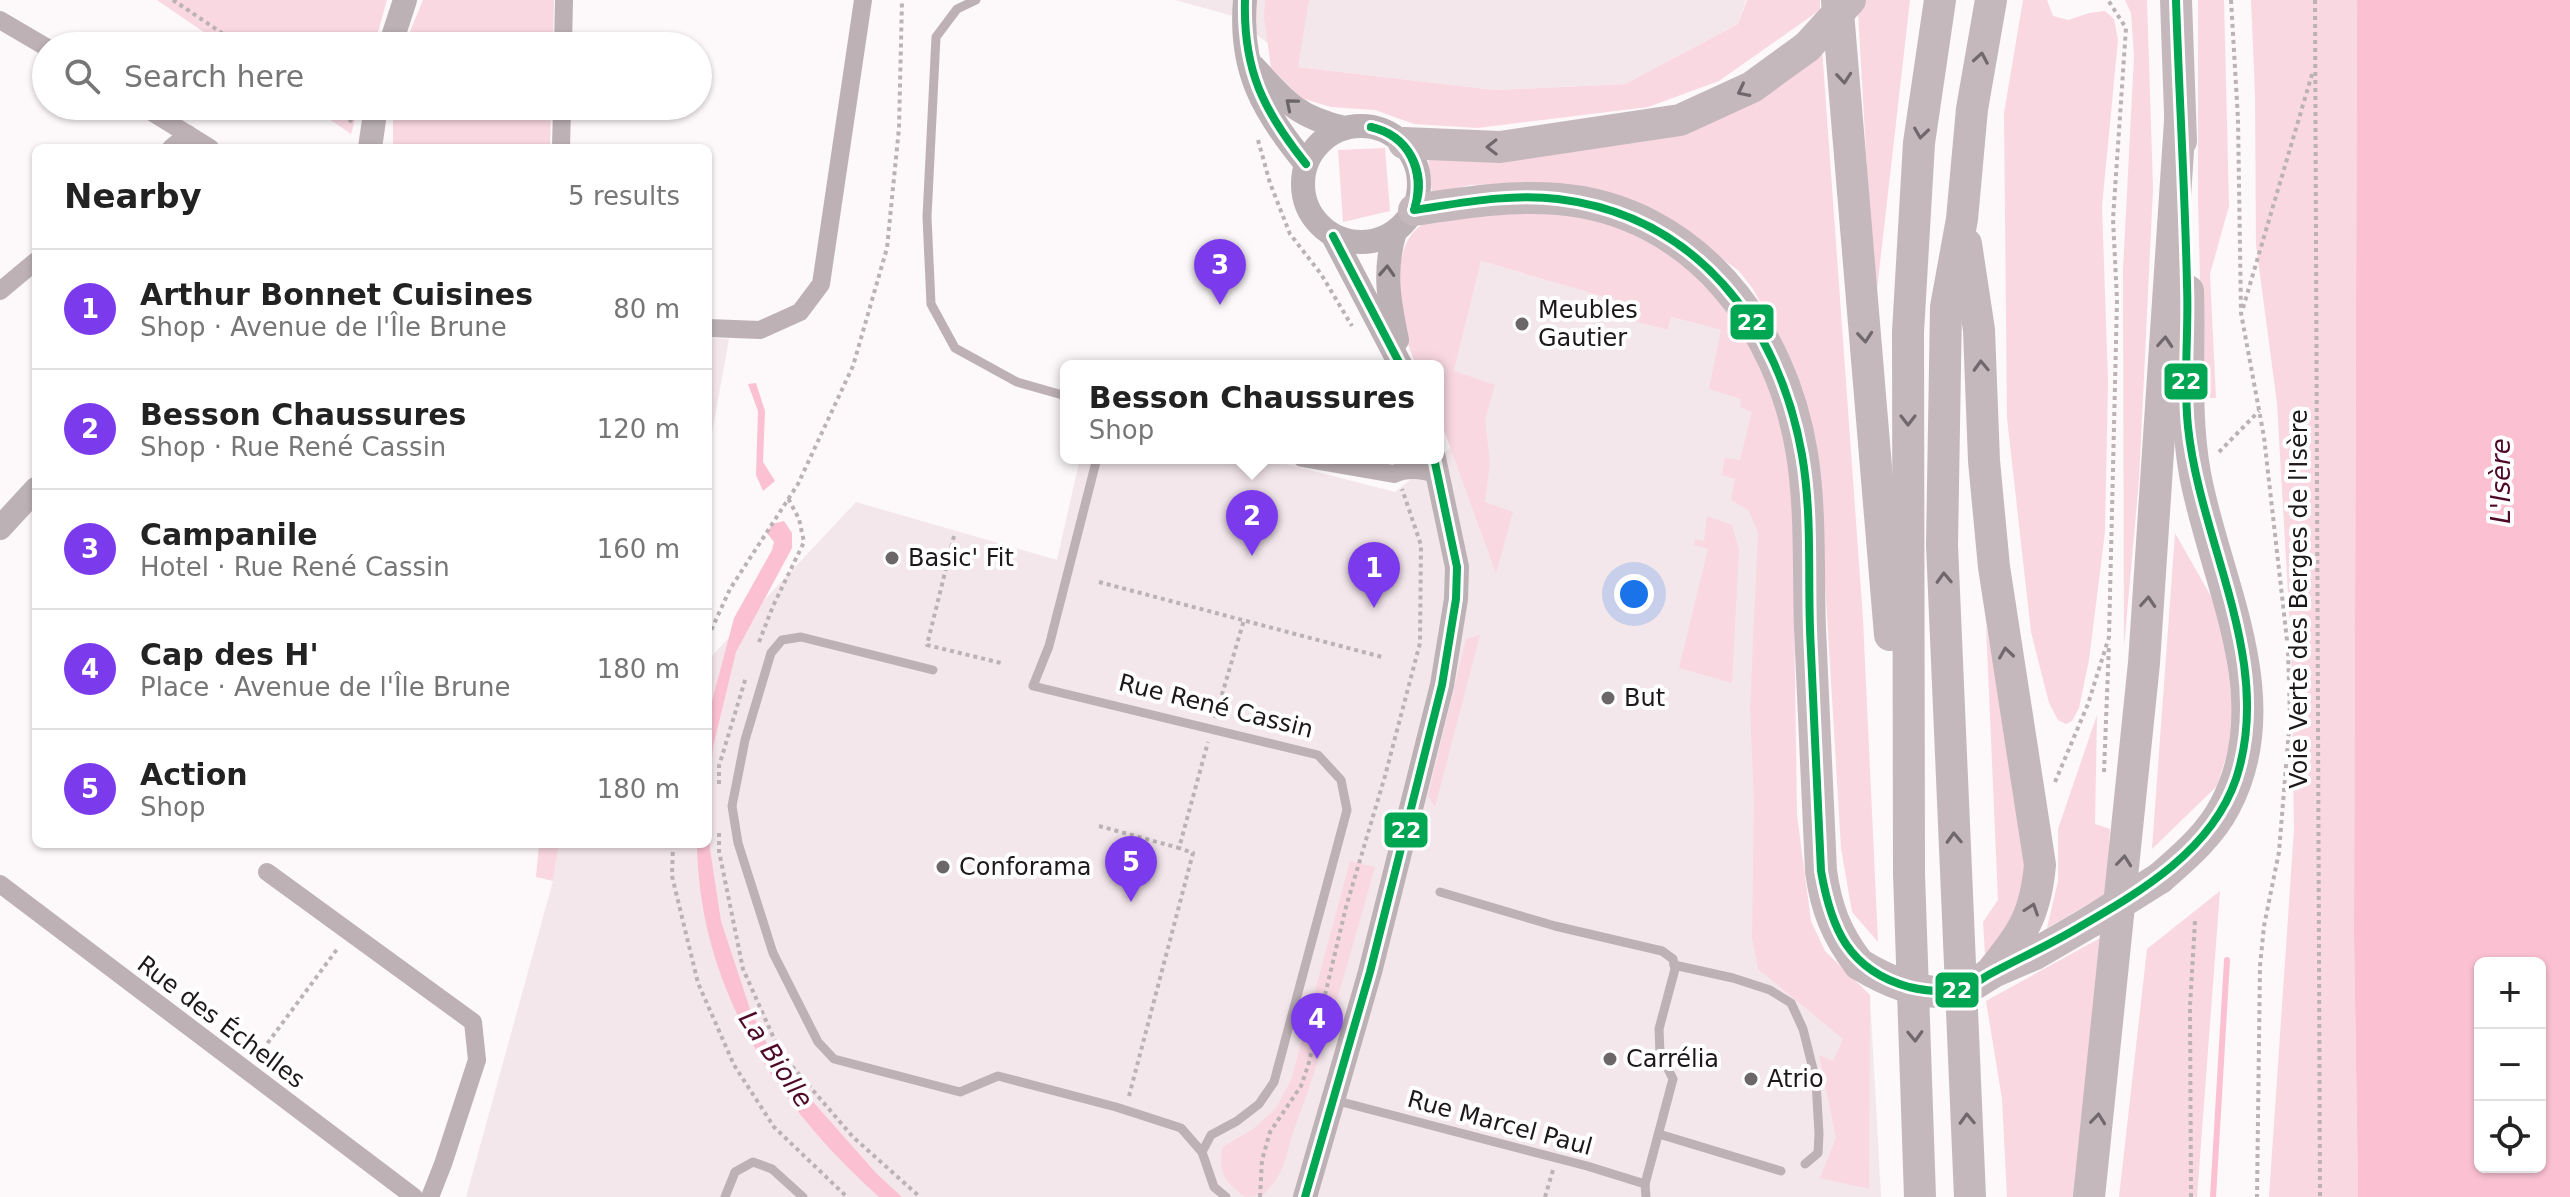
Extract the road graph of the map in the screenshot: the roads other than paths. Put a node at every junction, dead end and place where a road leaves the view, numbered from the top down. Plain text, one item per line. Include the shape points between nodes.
1 (405, 0) edge
2 (564, 0) edge
3 (863, 0) edge
4 (976, 0) edge
5 (1245, 0) edge
6 (1837, 0) edge
7 (1850, 0) edge
8 (1940, 0) edge
9 (1991, 0) edge
10 (2176, 0) edge
11 (0, 20) edge
12 (395, 32) edge
13 (563, 32) edge
14 (32, 39) edge
15 (1250, 63) junction
16 (165, 120) edge
17 (374, 120) edge
18 (562, 120) edge
19 (2180, 121) junction
20 (1344, 128) junction
21 (188, 134) junction
22 (1404, 143) junction
23 (176, 144) edge
24 (204, 144) edge
25 (371, 144) edge
26 (561, 144) edge
27 (1306, 164) junction
28 (1962, 219) junction
29 (1404, 221) junction
30 (1333, 236) junction
31 (32, 264) edge
32 (0, 291) edge
33 (712, 328) edge
34 (1399, 360) edge
35 (1401, 360) edge
36 (1060, 394) edge
37 (1095, 464) edge
38 (1336, 464) edge
39 (1397, 464) edge
40 (1437, 466) edge
41 (1403, 470) junction
42 (32, 493) edge
43 (0, 528) edge
44 (933, 670) dead end
45 (267, 872) dead end
46 (1909, 874) junction
47 (0, 884) edge
48 (1440, 892) dead end
49 (1674, 965) junction
50 (1990, 974) junction
51 (1331, 1100) junction
52 (1659, 1134) junction
53 (1202, 1152) junction
54 (1805, 1164) dead end
55 (1781, 1171) dead end
56 (1645, 1184) junction
57 (414, 1197) edge
58 (430, 1197) edge
59 (725, 1197) edge
60 (803, 1197) edge
61 (1226, 1197) edge
62 (1305, 1197) edge
63 (1646, 1197) edge
64 (1920, 1197) edge
65 (1970, 1197) edge
66 (2089, 1197) edge

1 - 12 street
2 - 13 street
3 - 33 street via 821,284 800,312 760,330
4 - 36 lane via 957,9 936,37 927,217 931,304 955,348 1017,382
5 - 15 street
6 -> 46 highway
7 -> 22 highway, bridge via 1807,47 1752,87 1680,120 1500,147
8 -> 46 highway via 1919,143 1908,332
28 -> 9 highway via 1972,109
10 - 19 highway
11 - 14 street
20 -> 15 street via 1292,108
15 - 27 street via 1274,125
16 - 21 street
17 - 25 street
18 - 26 street
19 - 50 highway, bridge via 2187,426 2247,684 2239,775 2224,808 2193,849 2160,878 2035,954
66 -> 19 highway via 2144,663
20 - 22 street via 1376,127
20 - 27 street via 1321,142
21 - 23 street
21 - 24 street
22 - 29 street via 1414,158 1419,193
27 - 30 street via 1303,189 1310,212
50 -> 28 highway via 2024,931 2040,865 1994,567 1979,330
65 -> 28 highway via 1942,545 1946,307
29 - 30 street via 1380,240 1365,243
35 -> 29 street via 1386,287 1388,253
29 - 50 highway, bridge via 1474,200 1558,199 1590,205 1658,230 1693,254 1744,305 1778,368 1802,454 1820,855 1830,919 1859,964 1894,983 1933,991 1969,987
30 - 34 street
31 - 32 street
37 - 53 lane, Rue René Cassin via 1049,646 1033,686 1318,755 1341,780 1347,810 1274,1082 1259,1104 1211,1135
38 - 41 street via 1394,474
39 - 41 street
40 - 41 street
40 - 51 street via 1457,567 1442,685 1370,972
42 - 43 street
44 - 53 lane via 801,637 782,640 771,653 732,806 738,843 773,953 818,1042 834,1059 960,1092 998,1076 1116,1107 1181,1128
45 - 58 street via 473,1022 477,1060
46 -> 64 highway
47 - 57 street, Rue des Échelles
48 - 49 lane via 1662,951
49 - 52 lane via 1659,1029 1660,1053 1673,1079
49 - 54 lane via 1770,990 1791,1003 1803,1029 1817,1096 1818,1153
51 - 56 lane, Rue Marcel Paul
51 - 62 street
52 - 55 lane
52 - 56 lane
53 - 61 lane via 1214,1187
56 - 63 lane
59 - 60 lane via 735,1172 753,1162 772,1169

